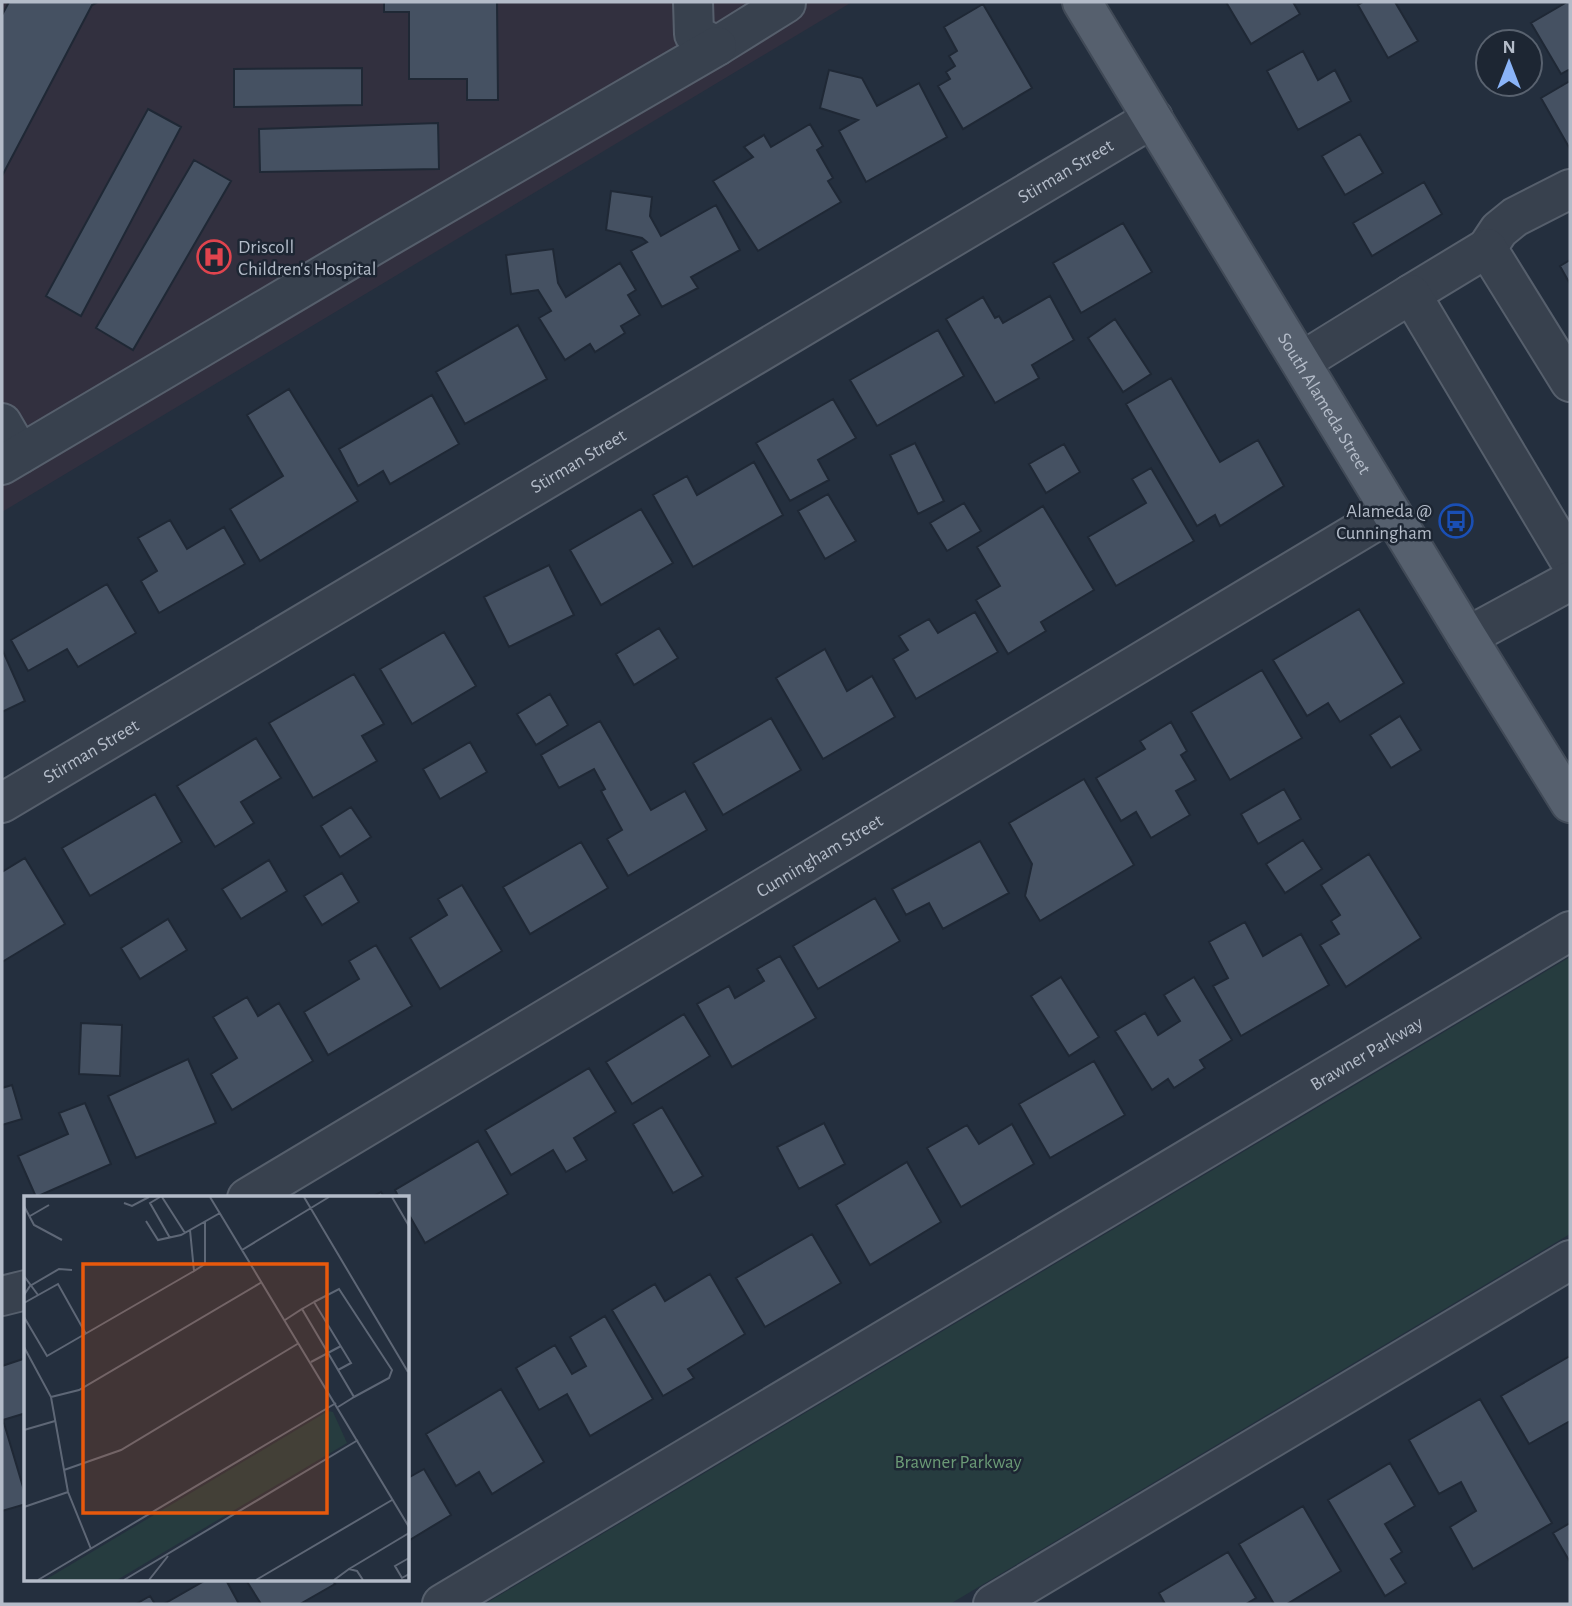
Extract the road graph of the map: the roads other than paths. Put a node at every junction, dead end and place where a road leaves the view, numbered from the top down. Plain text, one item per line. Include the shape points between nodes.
1 (693, 2) edge
2 (786, 2) edge
3 (1082, 2) edge
4 (717, 46) junction
5 (1153, 118) junction
6 (1570, 189) edge
7 (1487, 248) junction
8 (1411, 294) junction
9 (1301, 362) junction
10 (1570, 382) edge
11 (8, 447) edge
12 (1391, 512) junction
13 (1570, 561) edge
14 (1570, 581) edge
15 (1467, 637) junction
16 (2, 803) edge
17 (1570, 803) edge
18 (1570, 931) edge
19 (250, 1196) edge
20 (1570, 1260) edge
21 (24, 1290) edge
22 (2, 1296) edge
23 (442, 1604) edge
24 (993, 1604) edge

1 - 4 street via 694,34
2 - 4 street
3 - 5 main road, South Alameda Street
4 - 11 street via 398,231
5 - 9 main road, South Alameda Street
5 - 16 street, Stirman Street
6 - 7 street via 1515,217
7 - 8 street
7 - 10 street
8 - 9 street
8 - 13 street
9 - 12 main road, South Alameda Street
12 - 15 main road, South Alameda Street
12 - 19 street, Cunningham Street
14 - 15 street
15 - 17 main road, South Alameda Street
18 - 23 street, Brawner Parkway
20 - 24 street
21 - 22 street

